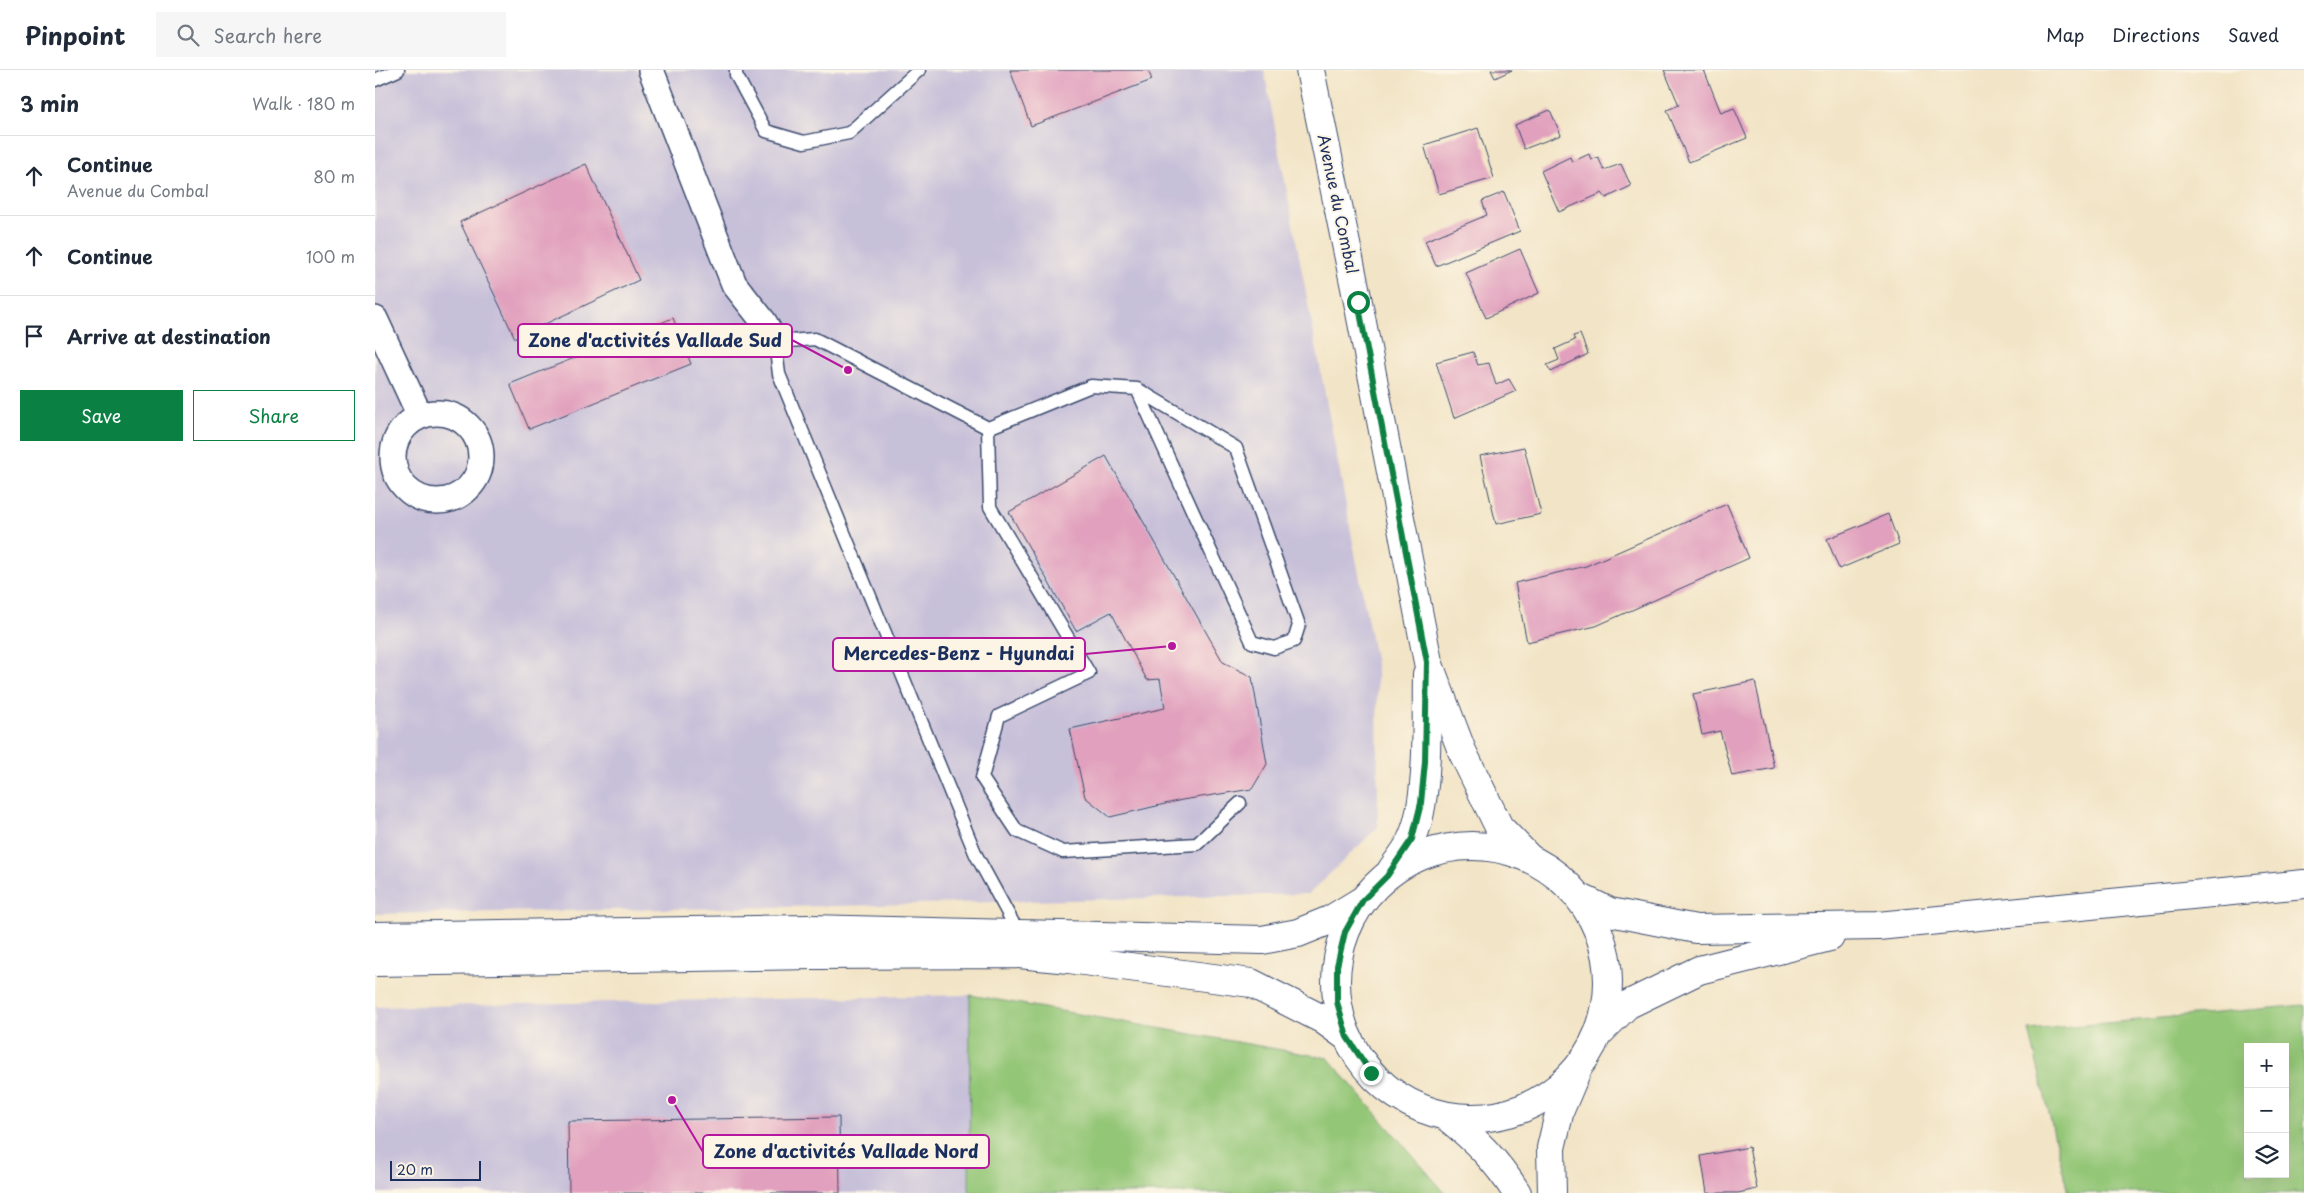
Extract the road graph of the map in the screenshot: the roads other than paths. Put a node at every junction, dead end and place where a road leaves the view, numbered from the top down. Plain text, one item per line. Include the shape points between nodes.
1 (398, 70) edge
2 (651, 70) edge
3 (736, 70) edge
4 (919, 70) edge
5 (1310, 70) edge
6 (375, 80) edge
7 (375, 319) edge
8 (775, 342) junction
9 (1137, 389) junction
10 (420, 416) dead end
11 (988, 428) junction
12 (1427, 662) junction
13 (1240, 803) dead end
14 (1529, 858) junction
15 (1387, 876) junction
16 (2304, 884) edge
17 (1579, 897) junction
18 (1363, 900) junction
19 (1878, 926) junction
20 (1018, 932) junction
21 (375, 936) edge
22 (375, 962) edge
23 (1600, 1032) junction
24 (1347, 1037) junction
25 (1577, 1070) junction
26 (1446, 1116) junction
27 (1517, 1193) edge
28 (1552, 1193) edge

1 - 6 lane
2 - 8 street via 734,284 764,322
3 - 4 lane via 767,131 804,142 849,133
5 - 12 main road, Avenue du Combal
7 - 10 street
8 - 11 lane via 815,339
8 - 20 lane via 779,374 973,846
9 - 9 lane via 1236,448 1299,625 1294,641 1274,648 1252,642
9 - 11 lane via 1091,386
11 - 13 lane via 990,507 1089,673 999,716 982,778 1017,831 1063,852 1197,844
12 - 14 main road via 1463,751 1499,827
12 - 15 main road via 1421,803 1412,839
14 - 15 main road via 1493,848 1456,847 1420,856
14 - 17 main road via 1557,874
15 - 18 main road
16 - 19 main road
17 - 19 main road via 1610,912 1695,929
17 - 23 main road via 1602,938 1609,985
18 - 20 main road via 1298,934 1262,940
18 - 24 main road via 1345,932 1337,966 1337,1002
19 - 23 main road via 1699,970 1627,1005
20 - 21 main road via 809,929
22 - 24 main road via 813,954 1019,954 1251,983 1322,1019
23 - 25 main road
24 - 26 main road via 1371,1073 1405,1101
25 - 26 main road via 1550,1094 1518,1111 1482,1118
25 - 28 main road via 1560,1110 1551,1148
26 - 27 main road via 1472,1136 1500,1166

